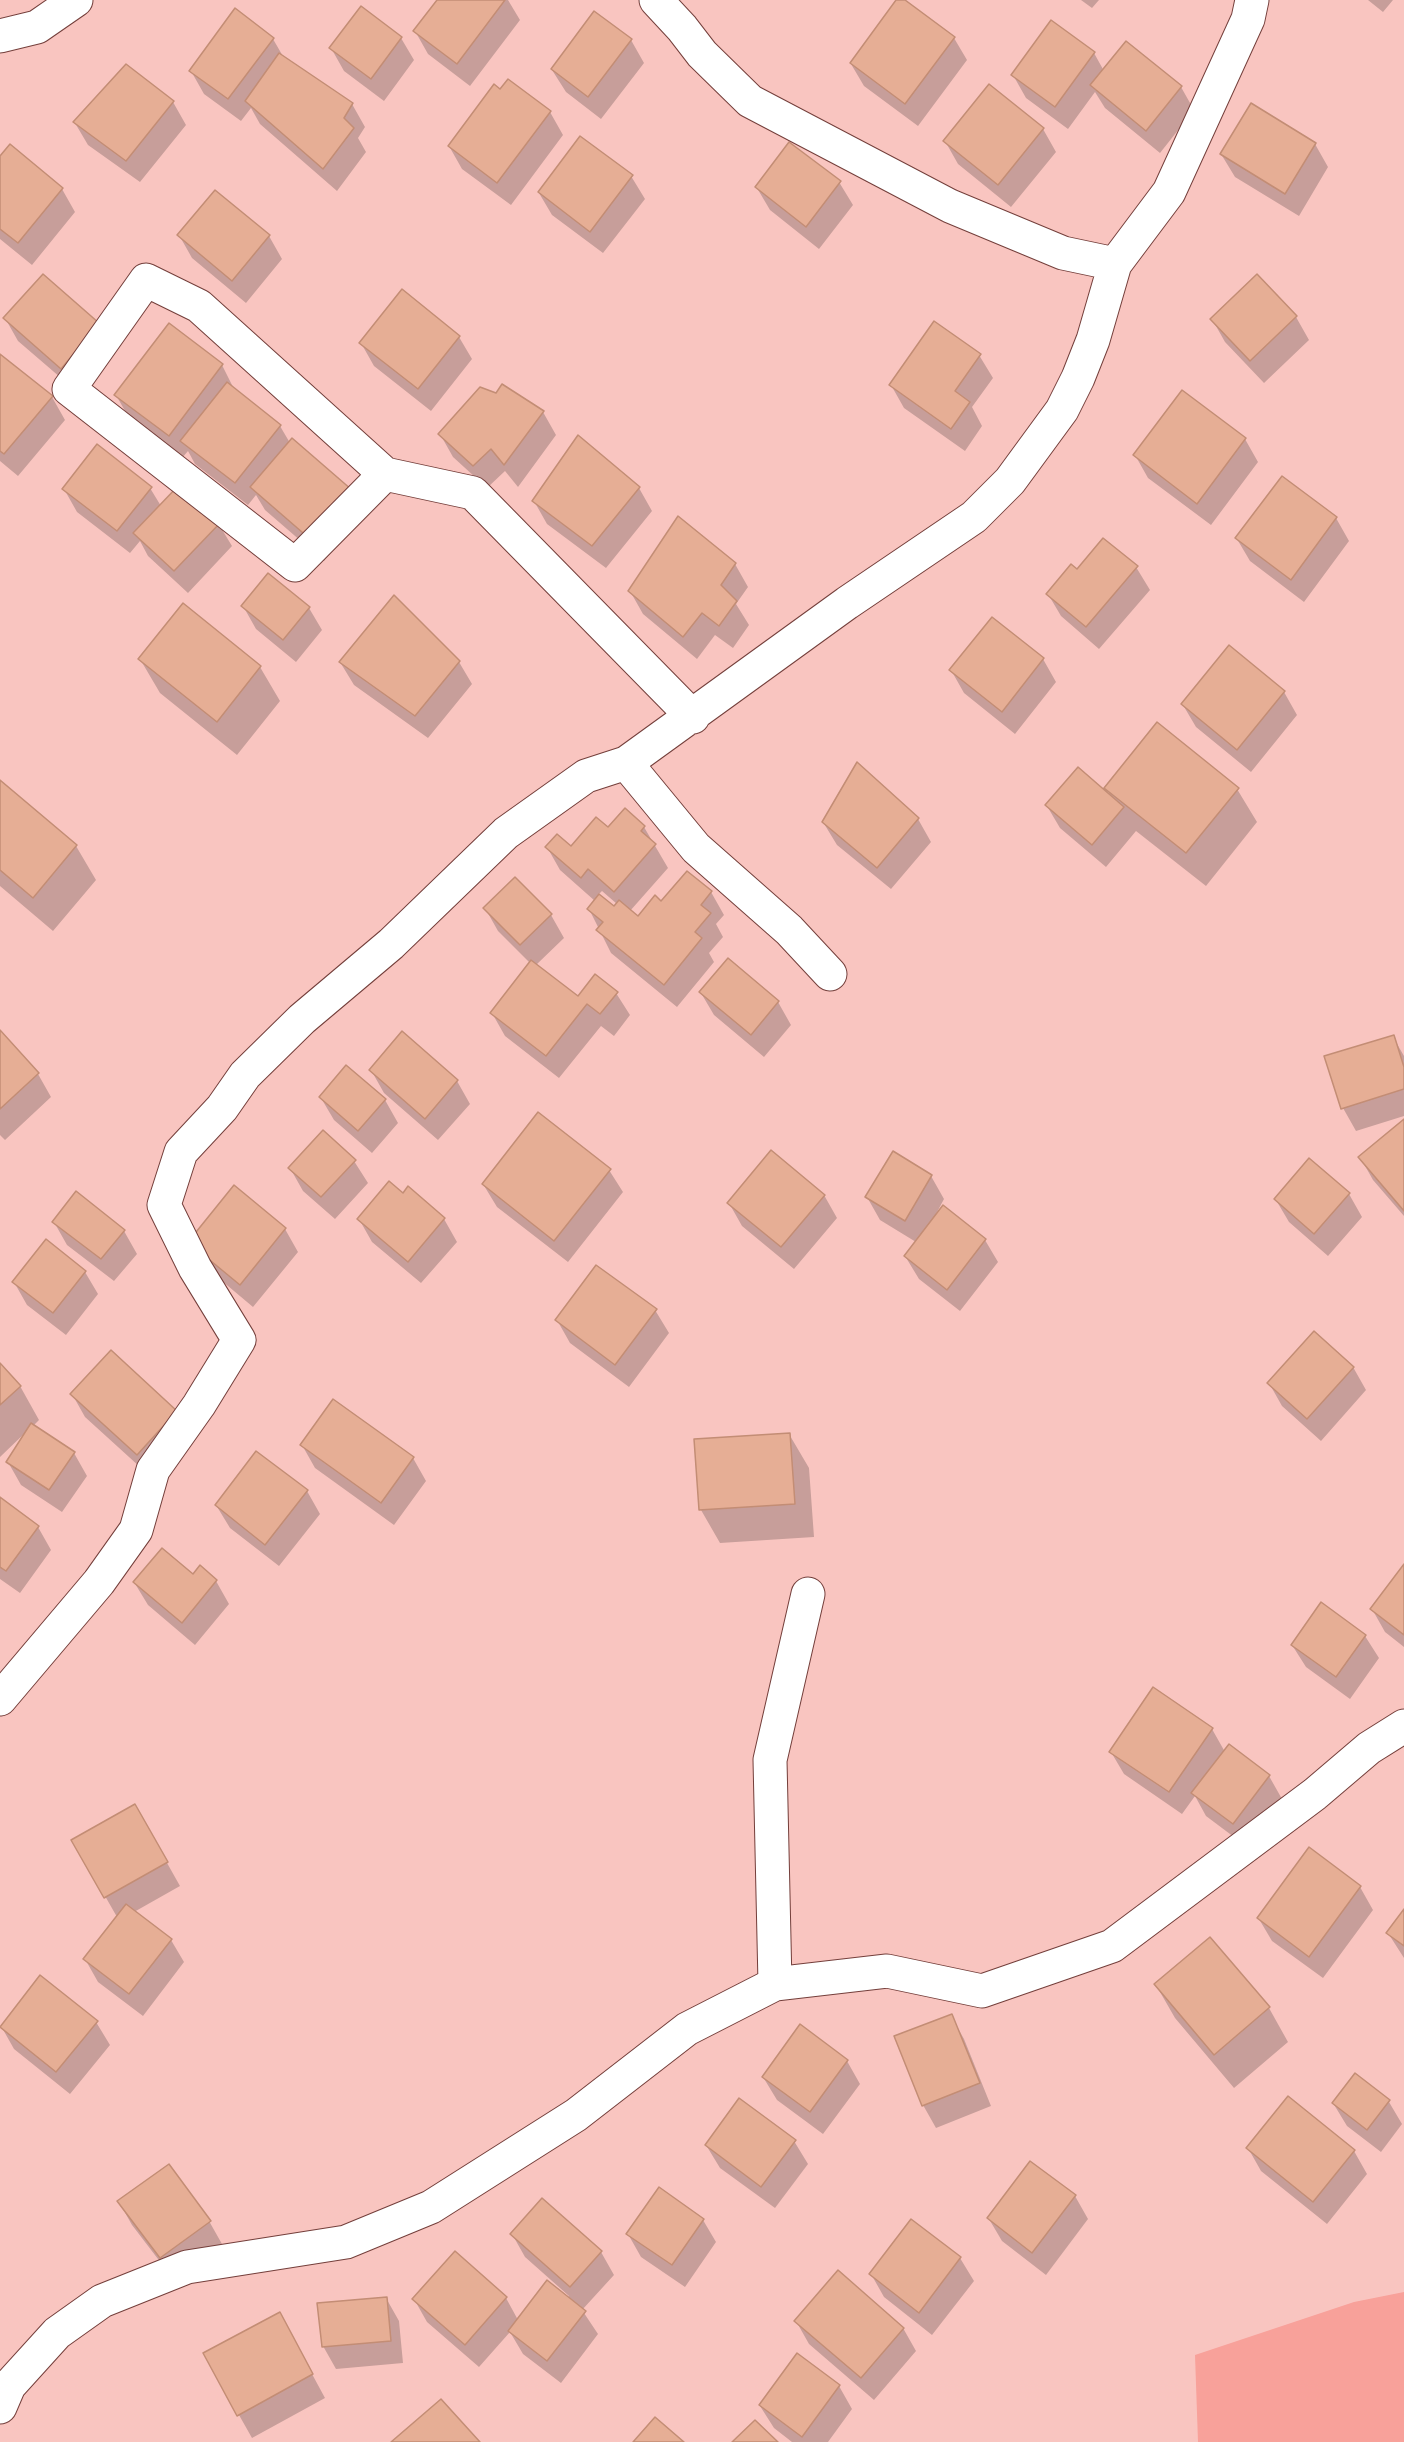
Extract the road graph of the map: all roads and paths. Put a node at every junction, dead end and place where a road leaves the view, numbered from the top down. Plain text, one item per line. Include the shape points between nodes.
1 (76, 0) edge
2 (656, 0) edge
3 (1251, 0) edge
4 (0, 36) edge
5 (1114, 264) junction
6 (385, 474) junction
7 (693, 717) junction
8 (626, 763) junction
9 (830, 974) dead end
10 (807, 1594) dead end
11 (0, 1699) edge
12 (1404, 1726) edge
13 (774, 1984) junction
14 (0, 2407) edge

1 - 4 street via 37,27
2 - 5 street via 702,54 750,101 950,206 1063,253
3 - 5 street via 1248,19 1169,192
5 - 7 street via 1078,378 1056,419 1010,481 974,517 847,603
6 - 6 street via 200,306 146,280 69,389 295,575
6 - 7 street via 473,493
7 - 8 street
8 - 9 street via 696,848 789,930
8 - 11 street via 586,776 506,832 391,944 294,1027 245,1075 222,1108 181,1152 164,1204 195,1268 239,1340 153,1470 136,1530 99,1582
10 - 13 street via 770,1760
12 - 13 street via 1369,1748 1315,1794 1112,1946 982,1991 887,1971
13 - 14 street via 687,2029 576,2115 431,2208 346,2242 187,2267 102,2301 57,2333 9,2386

